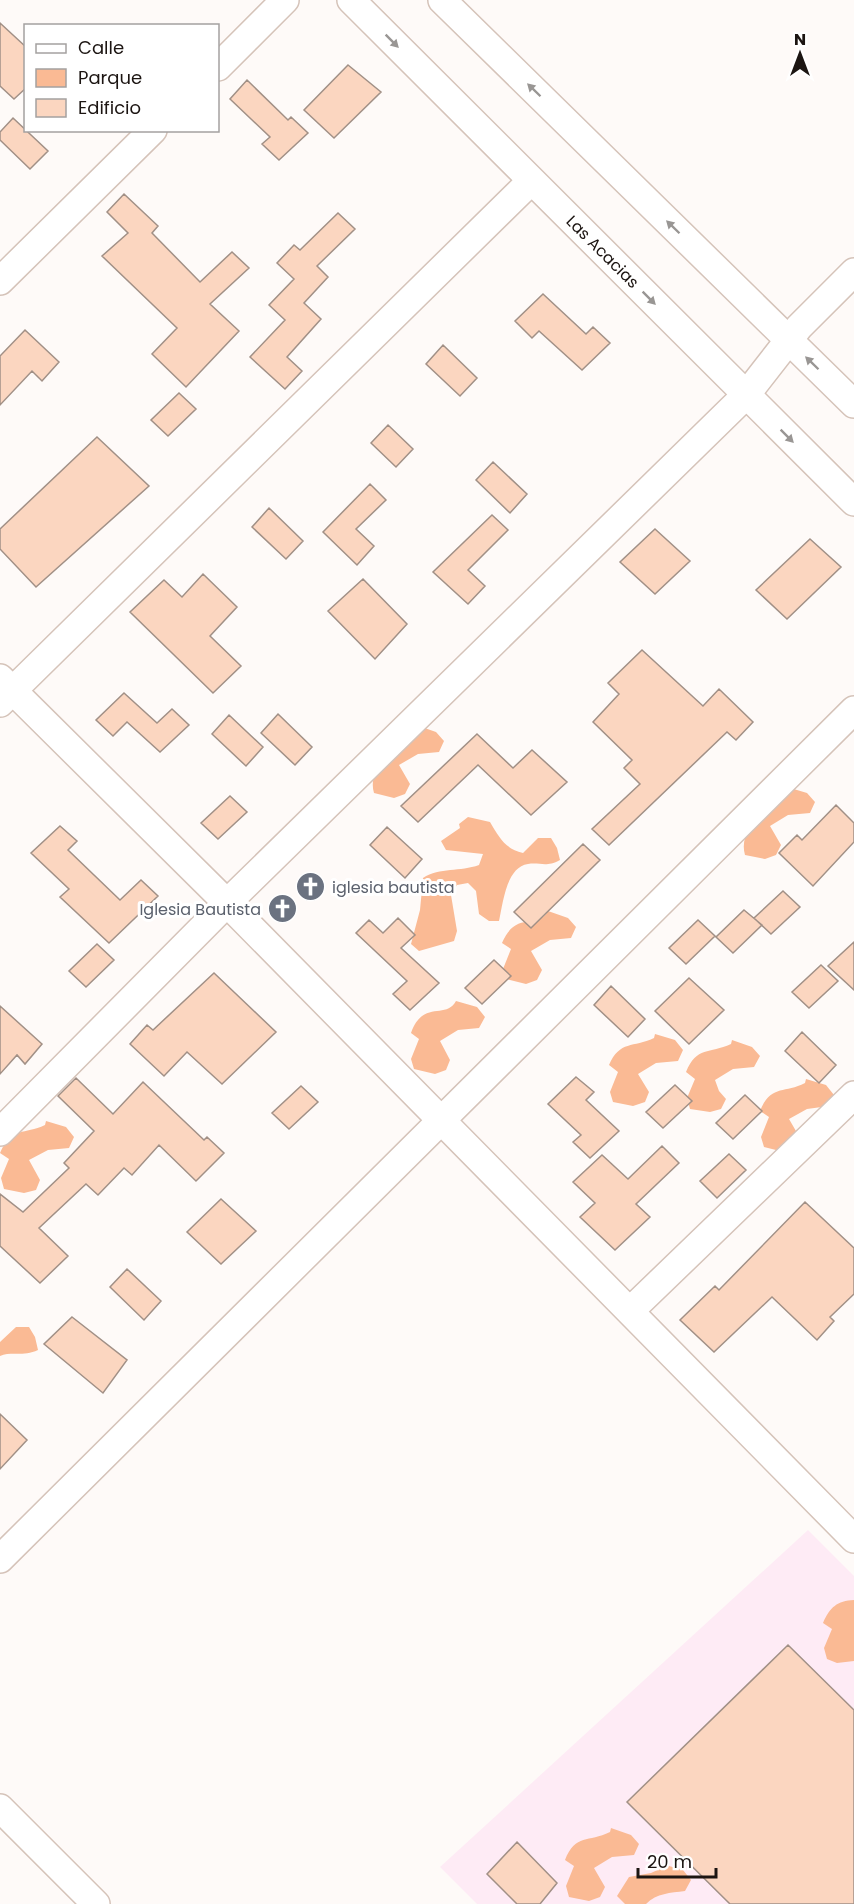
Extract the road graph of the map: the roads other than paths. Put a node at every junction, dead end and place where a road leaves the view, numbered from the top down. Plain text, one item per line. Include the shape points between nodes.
1 (285, 0) edge
2 (442, 0) edge
3 (353, 1) edge
4 (219, 66) edge
5 (151, 132) edge
6 (531, 180) junction
7 (854, 272) edge
8 (0, 280) edge
9 (789, 340) junction
10 (746, 395) junction
11 (854, 404) edge
12 (854, 502) edge
13 (4, 690) edge
14 (854, 710) edge
15 (227, 903) junction
16 (854, 1095) edge
17 (440, 1119) junction
18 (0, 1132) edge
19 (630, 1311) junction
20 (852, 1534) edge
21 (0, 1559) edge
22 (0, 1808) edge
23 (80, 1899) edge

1 - 4 street
9 -> 2 street
3 -> 6 street, Las Acacias
5 - 8 street
6 -> 10 street, Las Acacias
6 - 13 street
7 - 9 street
9 - 10 street
11 -> 9 street
10 -> 12 street, Las Acacias
10 - 15 street
13 - 15 street
14 - 17 street
15 - 17 street
15 - 18 street
16 - 19 street
17 - 19 street
17 - 21 street
19 - 20 street
22 - 23 street

